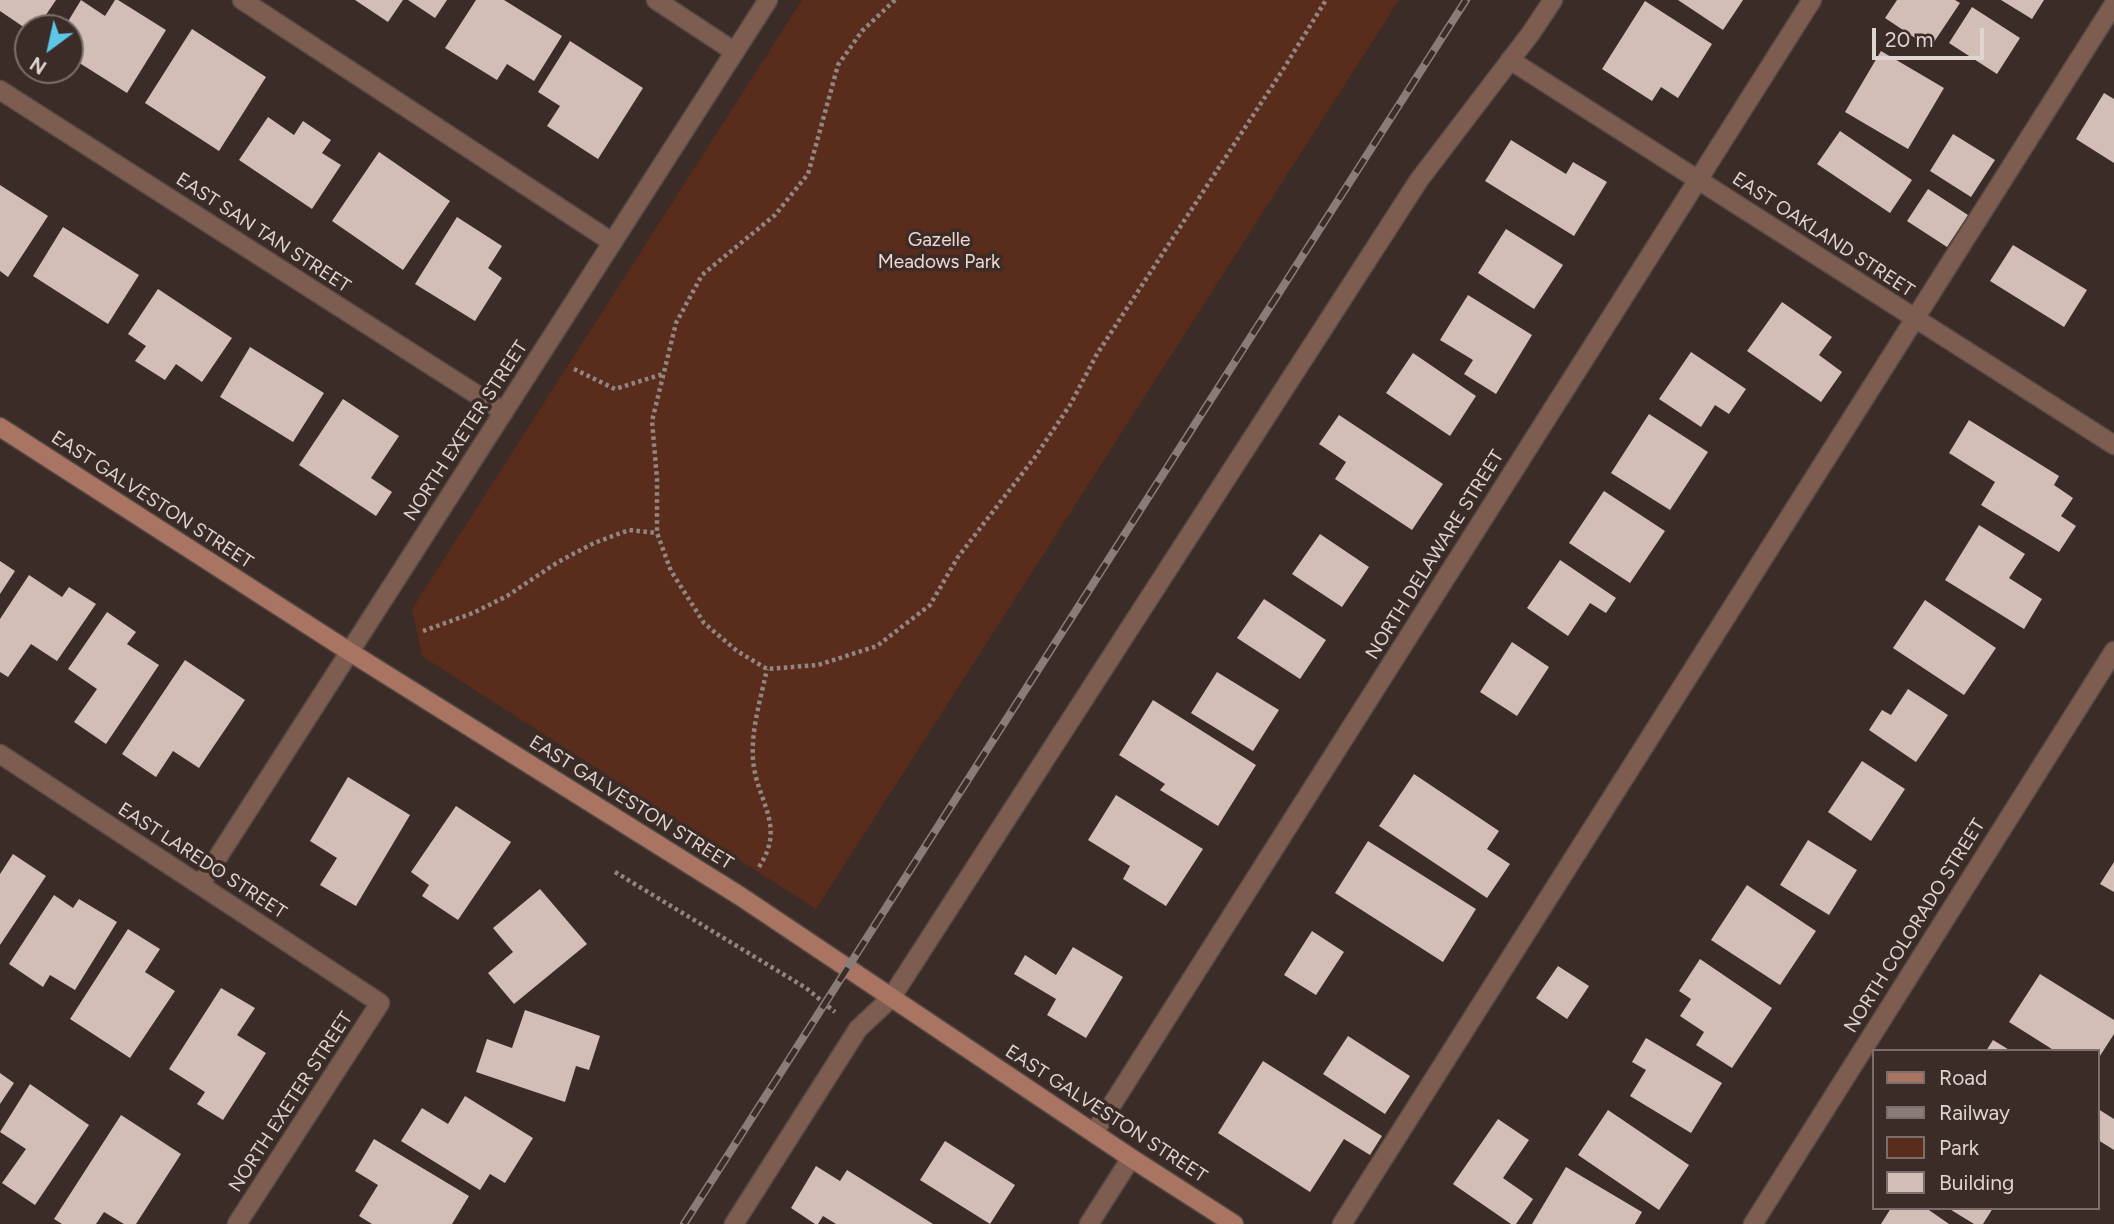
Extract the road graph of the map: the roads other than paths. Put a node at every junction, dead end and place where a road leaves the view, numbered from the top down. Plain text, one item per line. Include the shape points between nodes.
1 (242, 0) edge
2 (656, 0) edge
3 (768, 0) edge
4 (1553, 0) edge
5 (1812, 0) edge
6 (2114, 4) edge
7 (735, 52) junction
8 (1510, 60) junction
9 (0, 90) edge
10 (1697, 179) junction
11 (612, 243) junction
12 (1915, 318) junction
13 (504, 412) junction
14 (0, 426) edge
15 (2114, 445) edge
16 (2114, 651) edge
17 (350, 652) junction
18 (0, 754) edge
19 (200, 885) junction
20 (891, 998) junction
21 (380, 1003) joint
22 (1094, 1133) junction
23 (1131, 1158) junction
24 (237, 1224) edge
25 (734, 1224) edge
26 (1089, 1224) edge
27 (1234, 1224) edge
28 (1342, 1224) edge
29 (1753, 1224) edge

1 - 11 street
2 - 7 street
3 - 7 street, NORTH EXETER STREET
4 - 8 street
5 - 10 street, NORTH DELAWARE STREET
6 - 12 street
7 - 11 street, NORTH EXETER STREET
8 - 10 street, EAST OAKLAND STREET
8 - 20 street via 1419,180
9 - 13 street, EAST SAN TAN STREET
10 - 12 street, EAST OAKLAND STREET
10 - 22 street, NORTH DELAWARE STREET
11 - 13 street, NORTH EXETER STREET
12 - 15 street, EAST OAKLAND STREET
12 - 28 street
13 - 17 street, NORTH EXETER STREET
14 - 17 street, EAST GALVESTON STREET
16 - 29 street, NORTH COLORADO STREET
17 - 19 street, NORTH EXETER STREET
17 - 20 street, EAST GALVESTON STREET via 740,896
18 - 19 street, EAST LAREDO STREET
19 - 21 street, EAST LAREDO STREET
20 - 22 street, EAST GALVESTON STREET
20 - 25 street via 858,1029
21 - 24 street, NORTH EXETER STREET
22 - 23 street, EAST GALVESTON STREET
23 - 26 street
23 - 27 street, EAST GALVESTON STREET

